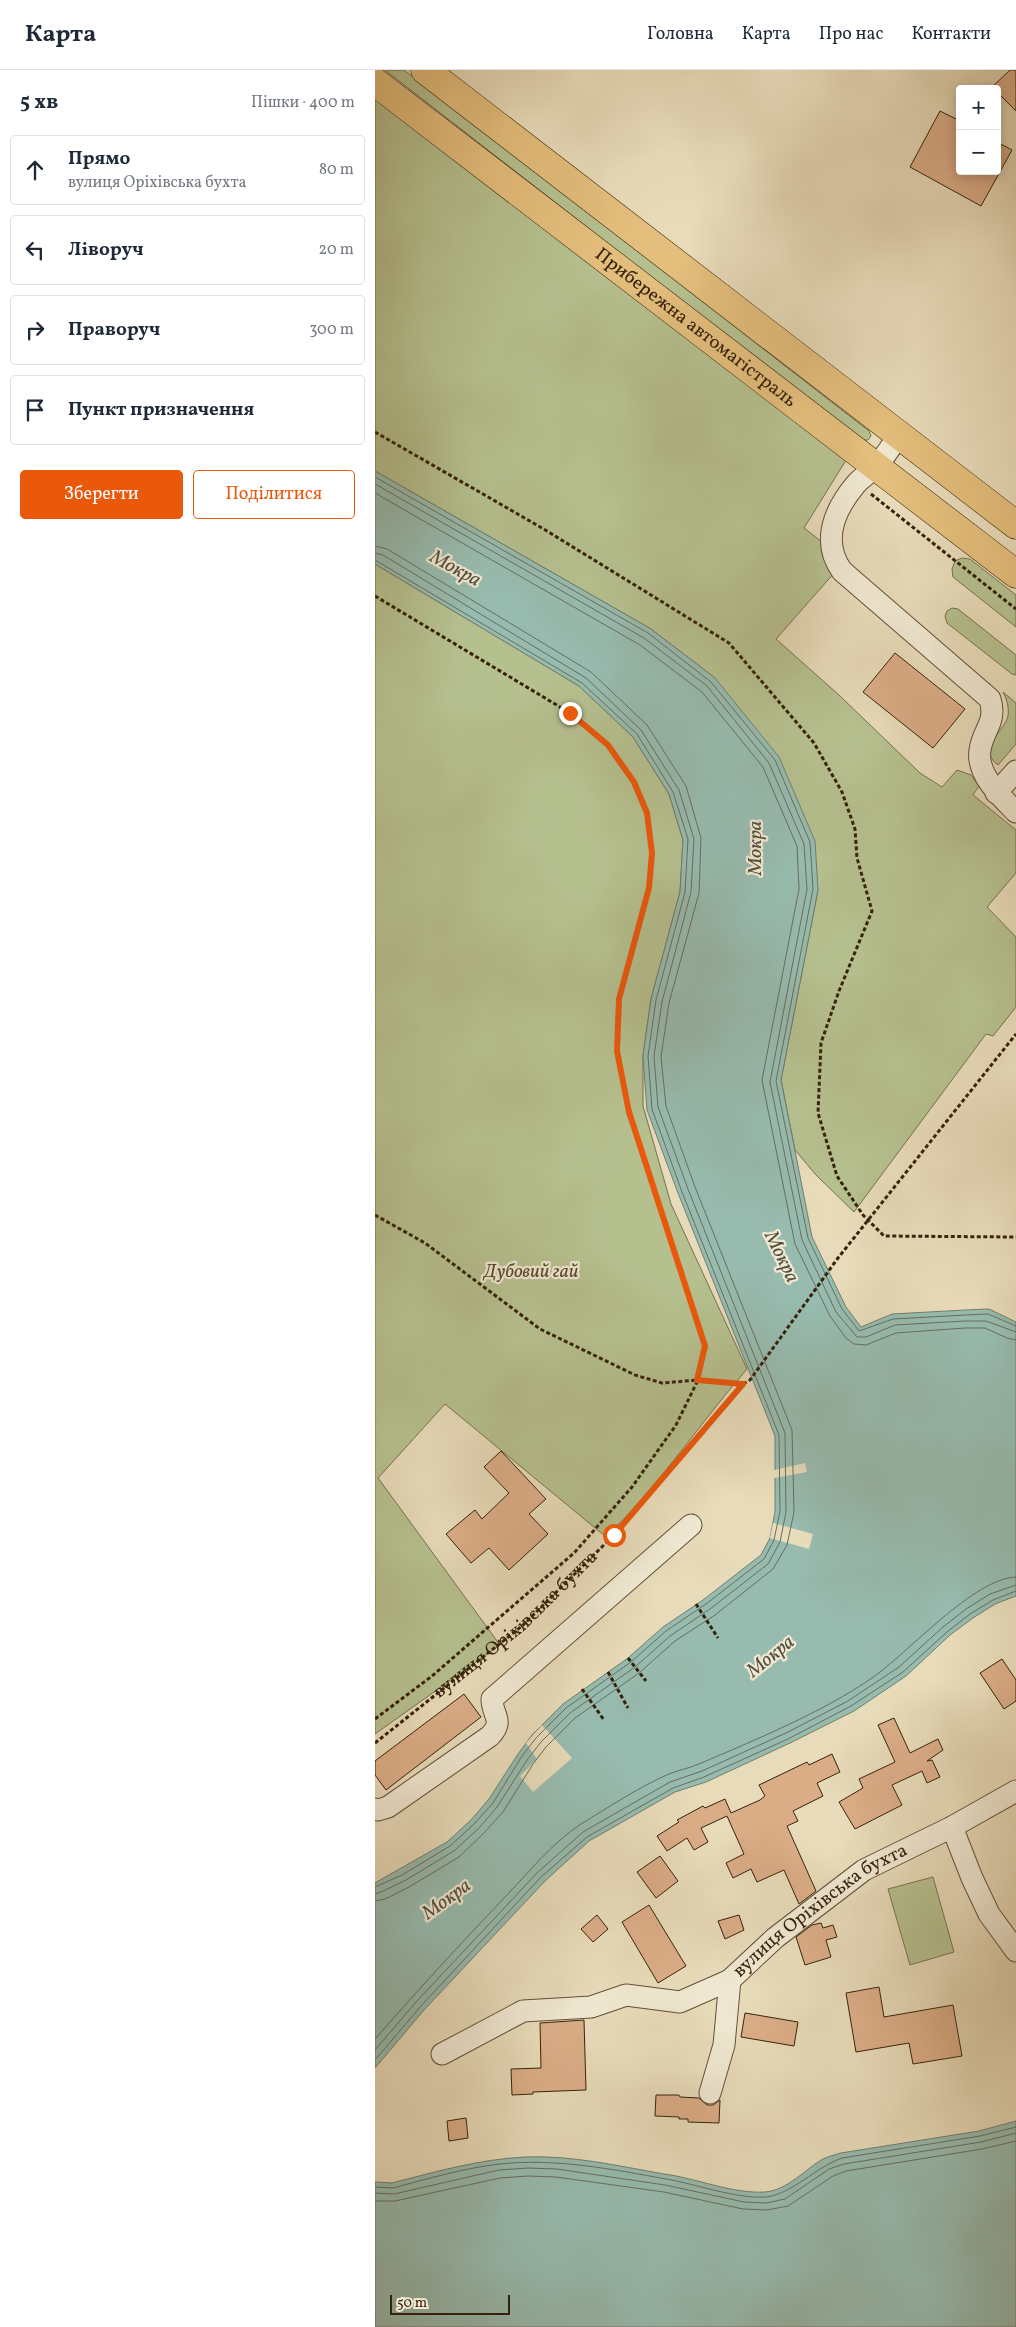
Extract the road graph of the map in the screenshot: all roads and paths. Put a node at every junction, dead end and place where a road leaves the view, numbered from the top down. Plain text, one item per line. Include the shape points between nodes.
1 (425, 70) edge
2 (375, 82) edge
3 (877, 418) junction
4 (375, 432) edge
5 (899, 435) junction
6 (853, 449) junction
7 (928, 459) junction
8 (866, 475) junction
9 (906, 490) junction
10 (1016, 525) edge
11 (1016, 574) edge
12 (375, 596) edge
13 (1016, 609) edge
14 (1016, 771) edge
15 (996, 793) junction
16 (1016, 812) edge
17 (1016, 1034) edge
18 (375, 1215) edge
19 (868, 1221) junction
20 (1016, 1238) edge
21 (697, 1380) junction
22 (743, 1384) junction
23 (691, 1525) dead end
24 (696, 1604) dead end
25 (718, 1638) dead end
26 (628, 1658) dead end
27 (608, 1672) dead end
28 (646, 1681) dead end
29 (582, 1689) dead end
30 (628, 1708) dead end
31 (375, 1719) edge
32 (604, 1720) dead end
33 (375, 1743) edge
34 (1016, 1792) edge
35 (375, 1809) edge
36 (952, 1827) junction
37 (1016, 1951) edge
38 (730, 1980) junction
39 (442, 2054) dead end
40 (710, 2093) dead end

1 - 3 main road, Прибережна автомагістраль
2 - 6 main road, Прибережна автомагістраль
3 - 5 main road, Прибережна автомагістраль
3 - 6 main road via 880,436 873,447 861,451
4 - 19 path via 550,533 729,643 814,743 841,792 855,829 857,858 872,911 821,1042 818,1109 837,1176
5 - 7 main road, Прибережна автомагістраль
5 - 8 street
6 - 8 main road, Прибережна автомагістраль
7 - 9 main road via 918,457 905,464 901,480
7 - 10 main road, Прибережна автомагістраль
8 - 9 main road, Прибережна автомагістраль
8 - 13 path
8 - 15 street via 833,520 830,544 837,564 842,572 990,699 993,714 980,750 980,762
9 - 11 main road, Прибережна автомагістраль
12 - 21 path via 570,713 608,745 634,782 647,813 652,853 649,888 619,999 617,1051 629,1112 705,1346
14 - 15 street
15 - 16 street
17 - 19 path
18 - 21 path via 425,1243 540,1329 635,1374 663,1383
19 - 20 path via 884,1236
19 - 22 path via 750,1380
21 - 22 path
21 - 31 path via 676,1425 632,1486 574,1553 432,1676
22 - 33 path, вулиця Оріхівська бухта via 614,1535 529,1619
23 - 35 street via 492,1699 498,1718 497,1729 490,1736 388,1807
24 - 25 path
26 - 28 path
27 - 30 path
29 - 32 path
34 - 36 street, вулиця Оріхівська бухта
36 - 37 street via 989,1914
36 - 38 street, вулиця Оріхівська бухта via 864,1870 775,1938
38 - 39 street via 680,2002 626,1995 591,2007 523,2011
38 - 40 street, вулиця Оріхівська бухта via 724,2045

